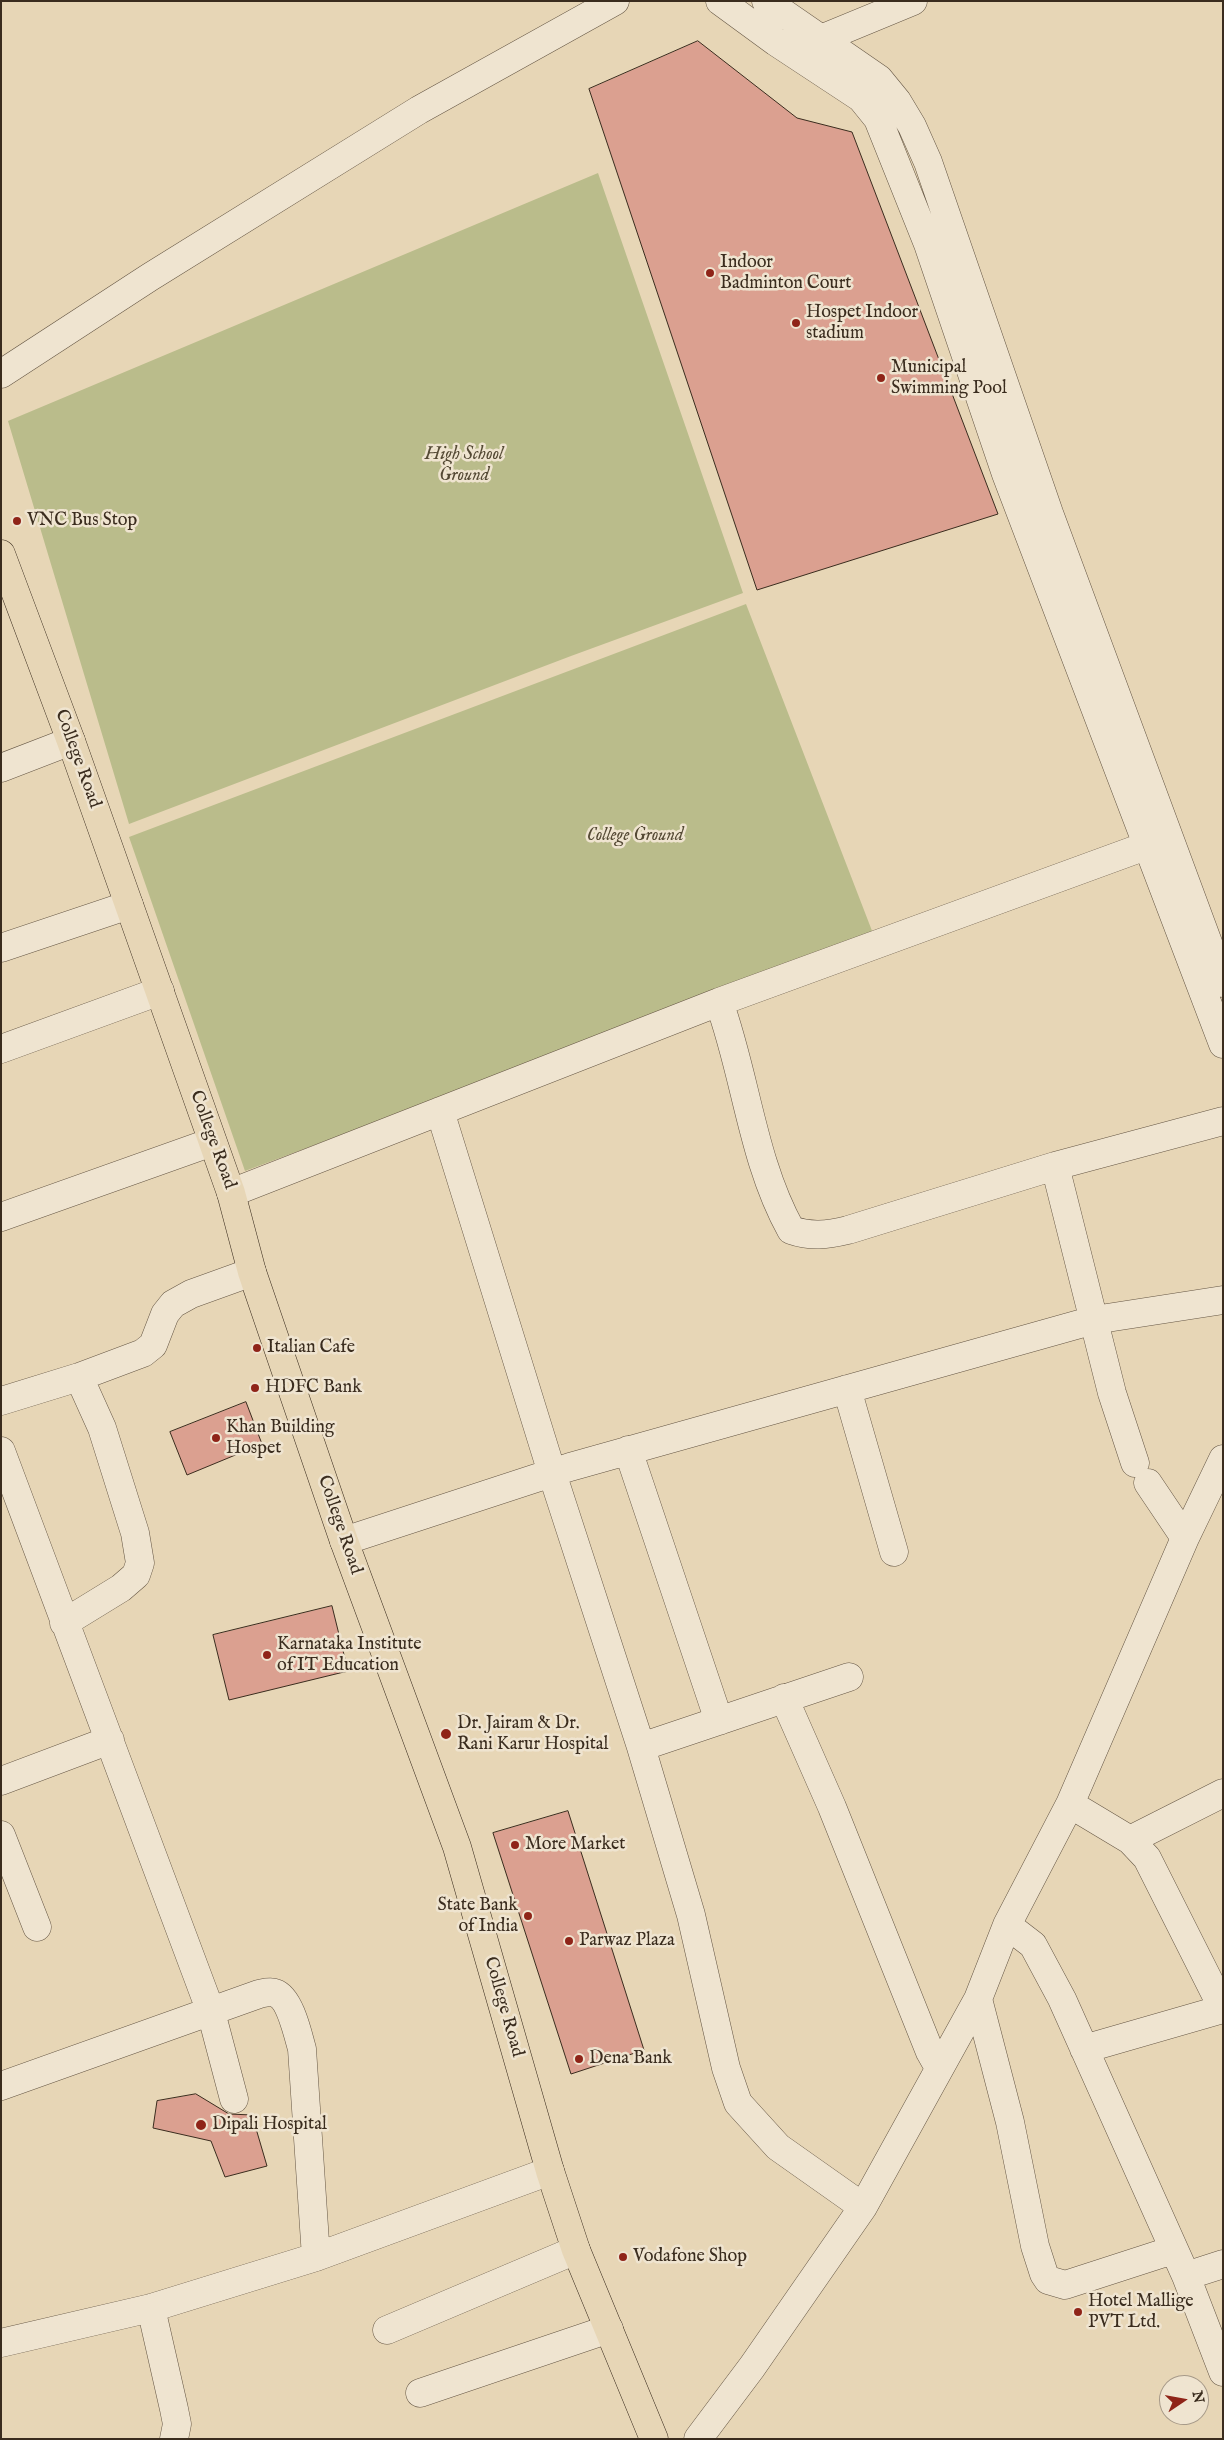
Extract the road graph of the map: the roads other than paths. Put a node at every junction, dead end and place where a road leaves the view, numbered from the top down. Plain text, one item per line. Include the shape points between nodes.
1 (615, 1) edge
2 (720, 1) edge
3 (766, 1) edge
4 (913, 1) edge
5 (821, 39) junction
6 (1, 374) edge
7 (1, 554) edge
8 (71, 742) junction
9 (1, 768) edge
10 (1159, 841) junction
11 (129, 904) junction
12 (1, 948) edge
13 (1223, 982) edge
14 (160, 991) junction
15 (719, 1002) junction
16 (1223, 1044) edge
17 (1, 1049) edge
18 (440, 1111) junction
19 (1223, 1121) edge
20 (212, 1142) junction
21 (1055, 1166) junction
22 (232, 1193) junction
23 (1, 1217) edge
24 (252, 1272) junction
25 (1223, 1300) edge
26 (1094, 1320) junction
27 (79, 1377) junction
28 (847, 1389) junction
29 (1, 1401) edge
30 (628, 1450) junction
31 (1, 1451) edge
32 (1223, 1459) edge
33 (552, 1473) junction
34 (1185, 1538) junction
35 (344, 1541) junction
36 (894, 1552) dead end
37 (64, 1623) junction
38 (848, 1677) dead end
39 (784, 1698) junction
40 (719, 1721) junction
41 (110, 1740) junction
42 (641, 1747) junction
43 (1, 1781) edge
44 (1223, 1793) edge
45 (1070, 1804) junction
46 (1, 1835) edge
47 (1130, 1840) junction
48 (1007, 1925) junction
49 (37, 1928) dead end
50 (978, 1999) junction
51 (1223, 2009) edge
52 (210, 2012) junction
53 (1084, 2049) junction
54 (939, 2068) junction
55 (1, 2086) edge
56 (234, 2099) dead end
57 (550, 2171) junction
58 (863, 2207) junction
59 (576, 2250) junction
60 (1173, 2250) junction
61 (316, 2257) junction
62 (1223, 2264) edge
63 (1186, 2276) junction
64 (151, 2308) junction
65 (609, 2329) junction
66 (387, 2330) dead end
67 (2, 2340) edge
68 (1223, 2372) edge
69 (420, 2393) dead end
70 (174, 2439) edge
71 (654, 2439) edge
72 (698, 2439) edge

1 - 6 street via 418,110
2 - 10 street via 861,98 878,119 928,244 1006,474
3 - 5 street
4 - 5 street
5 - 10 street via 879,79 912,126 928,162
7 - 8 main road, College Road
8 - 9 street
8 - 11 main road, College Road
10 - 13 street
10 - 15 street
10 - 16 street
11 - 12 street
11 - 14 main road, College Road
14 - 17 street
14 - 20 main road, College Road
15 - 18 street
15 - 21 street via 729,1028 748,1110 773,1192 790,1230 804,1235 820,1235 848,1230
18 - 22 street
18 - 33 street
19 - 21 street
20 - 22 main road, College Road
20 - 23 street
21 - 26 street
22 - 24 main road, College Road
24 - 27 street via 173,1304 165,1314 157,1337 143,1353
24 - 35 main road, College Road
25 - 26 street
26 - 28 street
26 - 34 street via 1112,1393 1141,1473
27 - 29 street
27 - 37 street via 102,1428 135,1533 140,1564 136,1575 121,1588
28 - 30 street
28 - 36 street
30 - 33 street
30 - 40 street
31 - 37 street
32 - 34 street
33 - 35 street
33 - 42 street
34 - 45 street
35 - 57 main road, College Road via 457,1847
37 - 41 street
38 - 39 street
39 - 40 street
39 - 54 street
40 - 42 street
41 - 43 street
41 - 52 street
42 - 58 street via 691,1915 726,2068 738,2104 778,2147
44 - 47 street
45 - 47 street
45 - 48 street
46 - 49 street
47 - 51 street via 1154,1868
48 - 50 street
48 - 53 street via 1033,1945
50 - 54 street
50 - 60 street via 1010,2122 1035,2246 1048,2280 1065,2285
51 - 53 street
52 - 55 street
52 - 56 street
52 - 61 street via 273,1992 280,1996 296,2026 305,2072
53 - 60 street
54 - 58 street
57 - 59 main road, College Road
57 - 61 street
58 - 72 street
59 - 65 main road, College Road
59 - 66 street
60 - 63 street
61 - 64 street
62 - 63 street
63 - 68 street
64 - 67 street
64 - 70 street via 176,2416
65 - 69 street
65 - 71 main road, College Road

